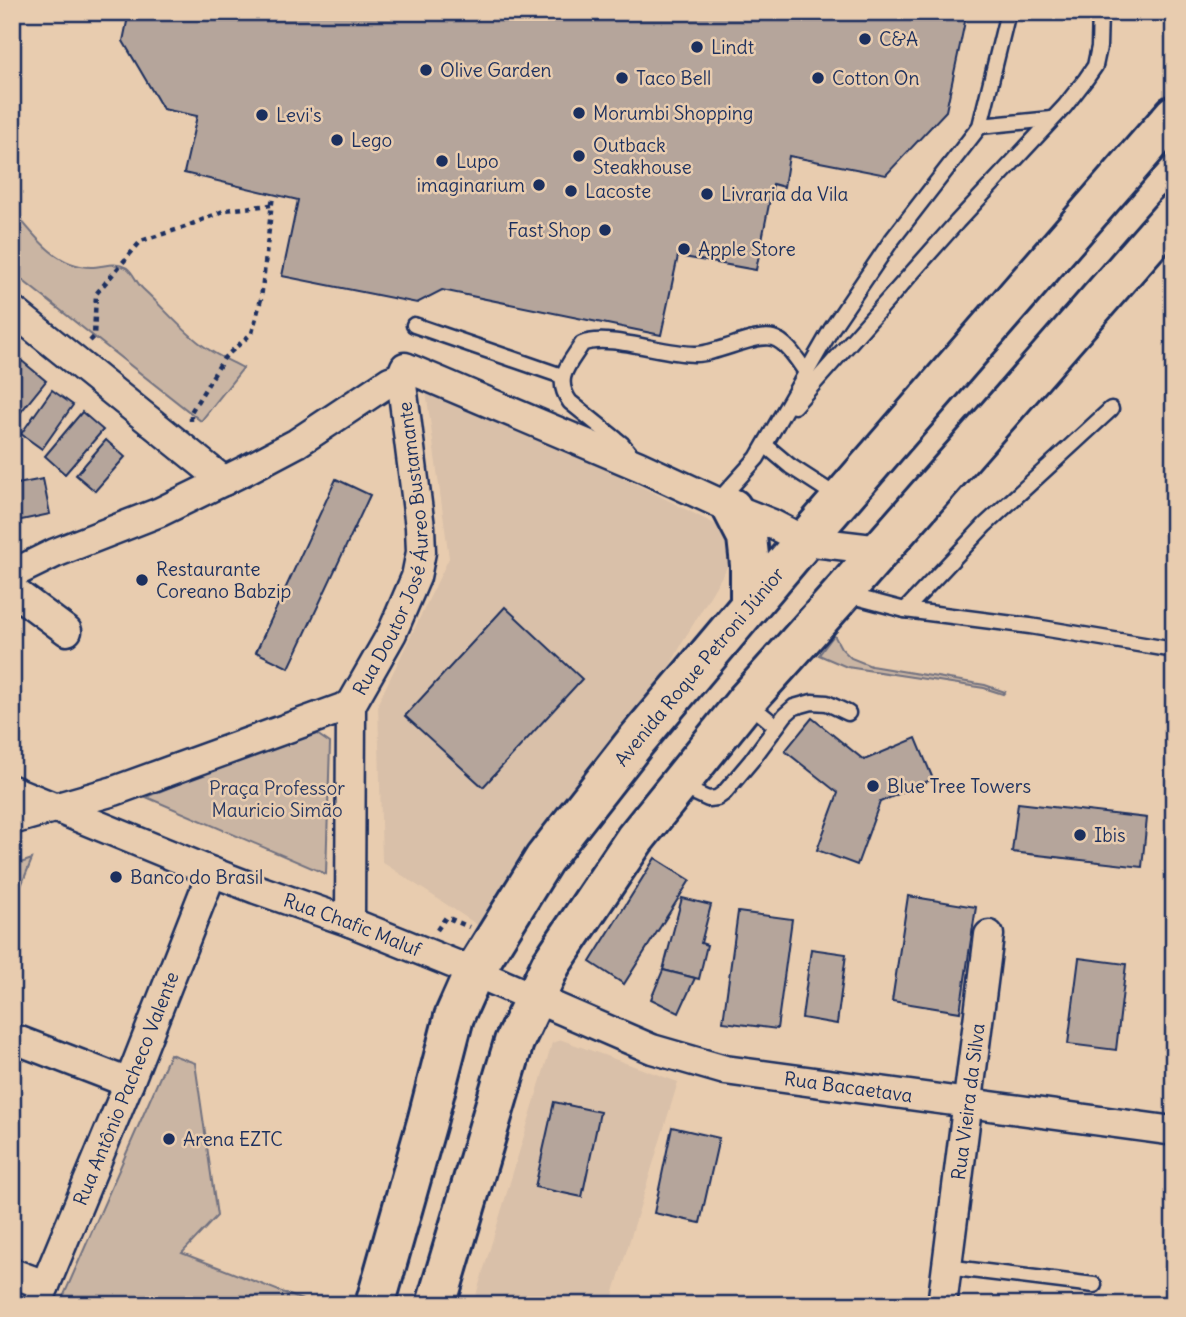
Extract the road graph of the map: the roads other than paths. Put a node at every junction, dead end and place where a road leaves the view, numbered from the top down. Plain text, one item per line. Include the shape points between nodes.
1 (1008, 12) edge
2 (1100, 12) edge
3 (1174, 115) edge
4 (1052, 120) junction
5 (980, 126) junction
6 (1174, 214) edge
7 (12, 310) edge
8 (414, 326) dead end
9 (403, 372) junction
10 (806, 372) junction
11 (562, 376) junction
12 (1111, 409) dead end
13 (774, 428) junction
14 (765, 444) junction
15 (639, 466) junction
16 (224, 481) junction
17 (842, 499) junction
18 (724, 505) junction
19 (805, 541) junction
20 (881, 550) junction
21 (12, 574) edge
22 (12, 590) edge
23 (843, 593) junction
24 (750, 605) junction
25 (905, 610) junction
26 (67, 631) dead end
27 (1174, 650) edge
28 (746, 701) junction
29 (351, 705) junction
30 (848, 713) dead end
31 (776, 726) junction
32 (678, 786) junction
33 (12, 790) edge
34 (56, 807) junction
35 (12, 820) edge
36 (212, 872) junction
37 (350, 922) junction
38 (989, 935) dead end
39 (474, 972) junction
40 (534, 999) junction
41 (12, 1038) edge
42 (129, 1083) junction
43 (968, 1102) junction
44 (1174, 1131) edge
45 (392, 1249) junction
46 (946, 1267) junction
47 (12, 1273) edge
48 (1094, 1285) dead end
49 (41, 1295) edge
50 (375, 1305) edge
51 (382, 1305) edge
52 (436, 1305) edge
53 (942, 1305) edge

1 - 5 lane
2 - 4 lane via 1095,66
3 - 17 main road, Avenida Roque Petroni Júnior
4 - 5 lane
4 - 13 lane
5 - 10 lane via 891,240
6 - 20 main road
7 - 16 street
8 - 11 lane
9 - 15 street
9 - 16 street via 297,443
9 - 29 street, Rua Doutor José Áureo Bustamante via 421,552 416,577 391,633
10 - 11 lane via 774,338 761,337 698,355 600,339 582,344
10 - 13 lane
11 - 15 lane via 570,402 622,444
12 - 25 lane via 985,525
13 - 14 lane
14 - 17 lane
14 - 18 lane
15 - 18 street
16 - 21 street
17 - 19 main road, Avenida Roque Petroni Júnior
18 - 19 street
18 - 24 main road via 747,537
19 - 20 street
19 - 24 main road, Avenida Roque Petroni Júnior
20 - 23 main road
22 - 26 street
23 - 25 lane
23 - 28 main road
24 - 39 main road, Avenida Roque Petroni Júnior via 544,859
25 - 27 lane
28 - 31 lane
28 - 32 main road
29 - 34 street, Rua Doutor José Áureo Bustamante via 114,791
29 - 37 street
30 - 31 lane via 828,702 812,702 794,706
31 - 32 lane via 717,798 708,799
32 - 40 main road via 612,873 551,964
33 - 34 street, Rua Chafic Maluf
34 - 35 street, Rua Doutor José Áureo Bustamante
34 - 36 street, Rua Chafic Maluf
36 - 37 street, Rua Chafic Maluf
36 - 42 street, Rua Antônio Pacheco Valente
37 - 39 street, Rua Chafic Maluf
38 - 43 street, Rua Vieira da Silva
39 - 40 street, Rua Chafic Maluf
39 - 45 main road, Avenida Roque Petroni Júnior via 454,1017
40 - 43 street, Rua Bacaetava via 652,1049 725,1070
40 - 52 main road via 514,1042
41 - 42 street
42 - 49 street, Rua Antônio Pacheco Valente
43 - 44 street, Rua Bacaetava
43 - 46 street, Rua Vieira da Silva
45 - 50 main road, Avenida Roque Petroni Júnior
45 - 51 main road
46 - 48 lane
46 - 53 street, Rua Vieira da Silva
47 - 49 street

